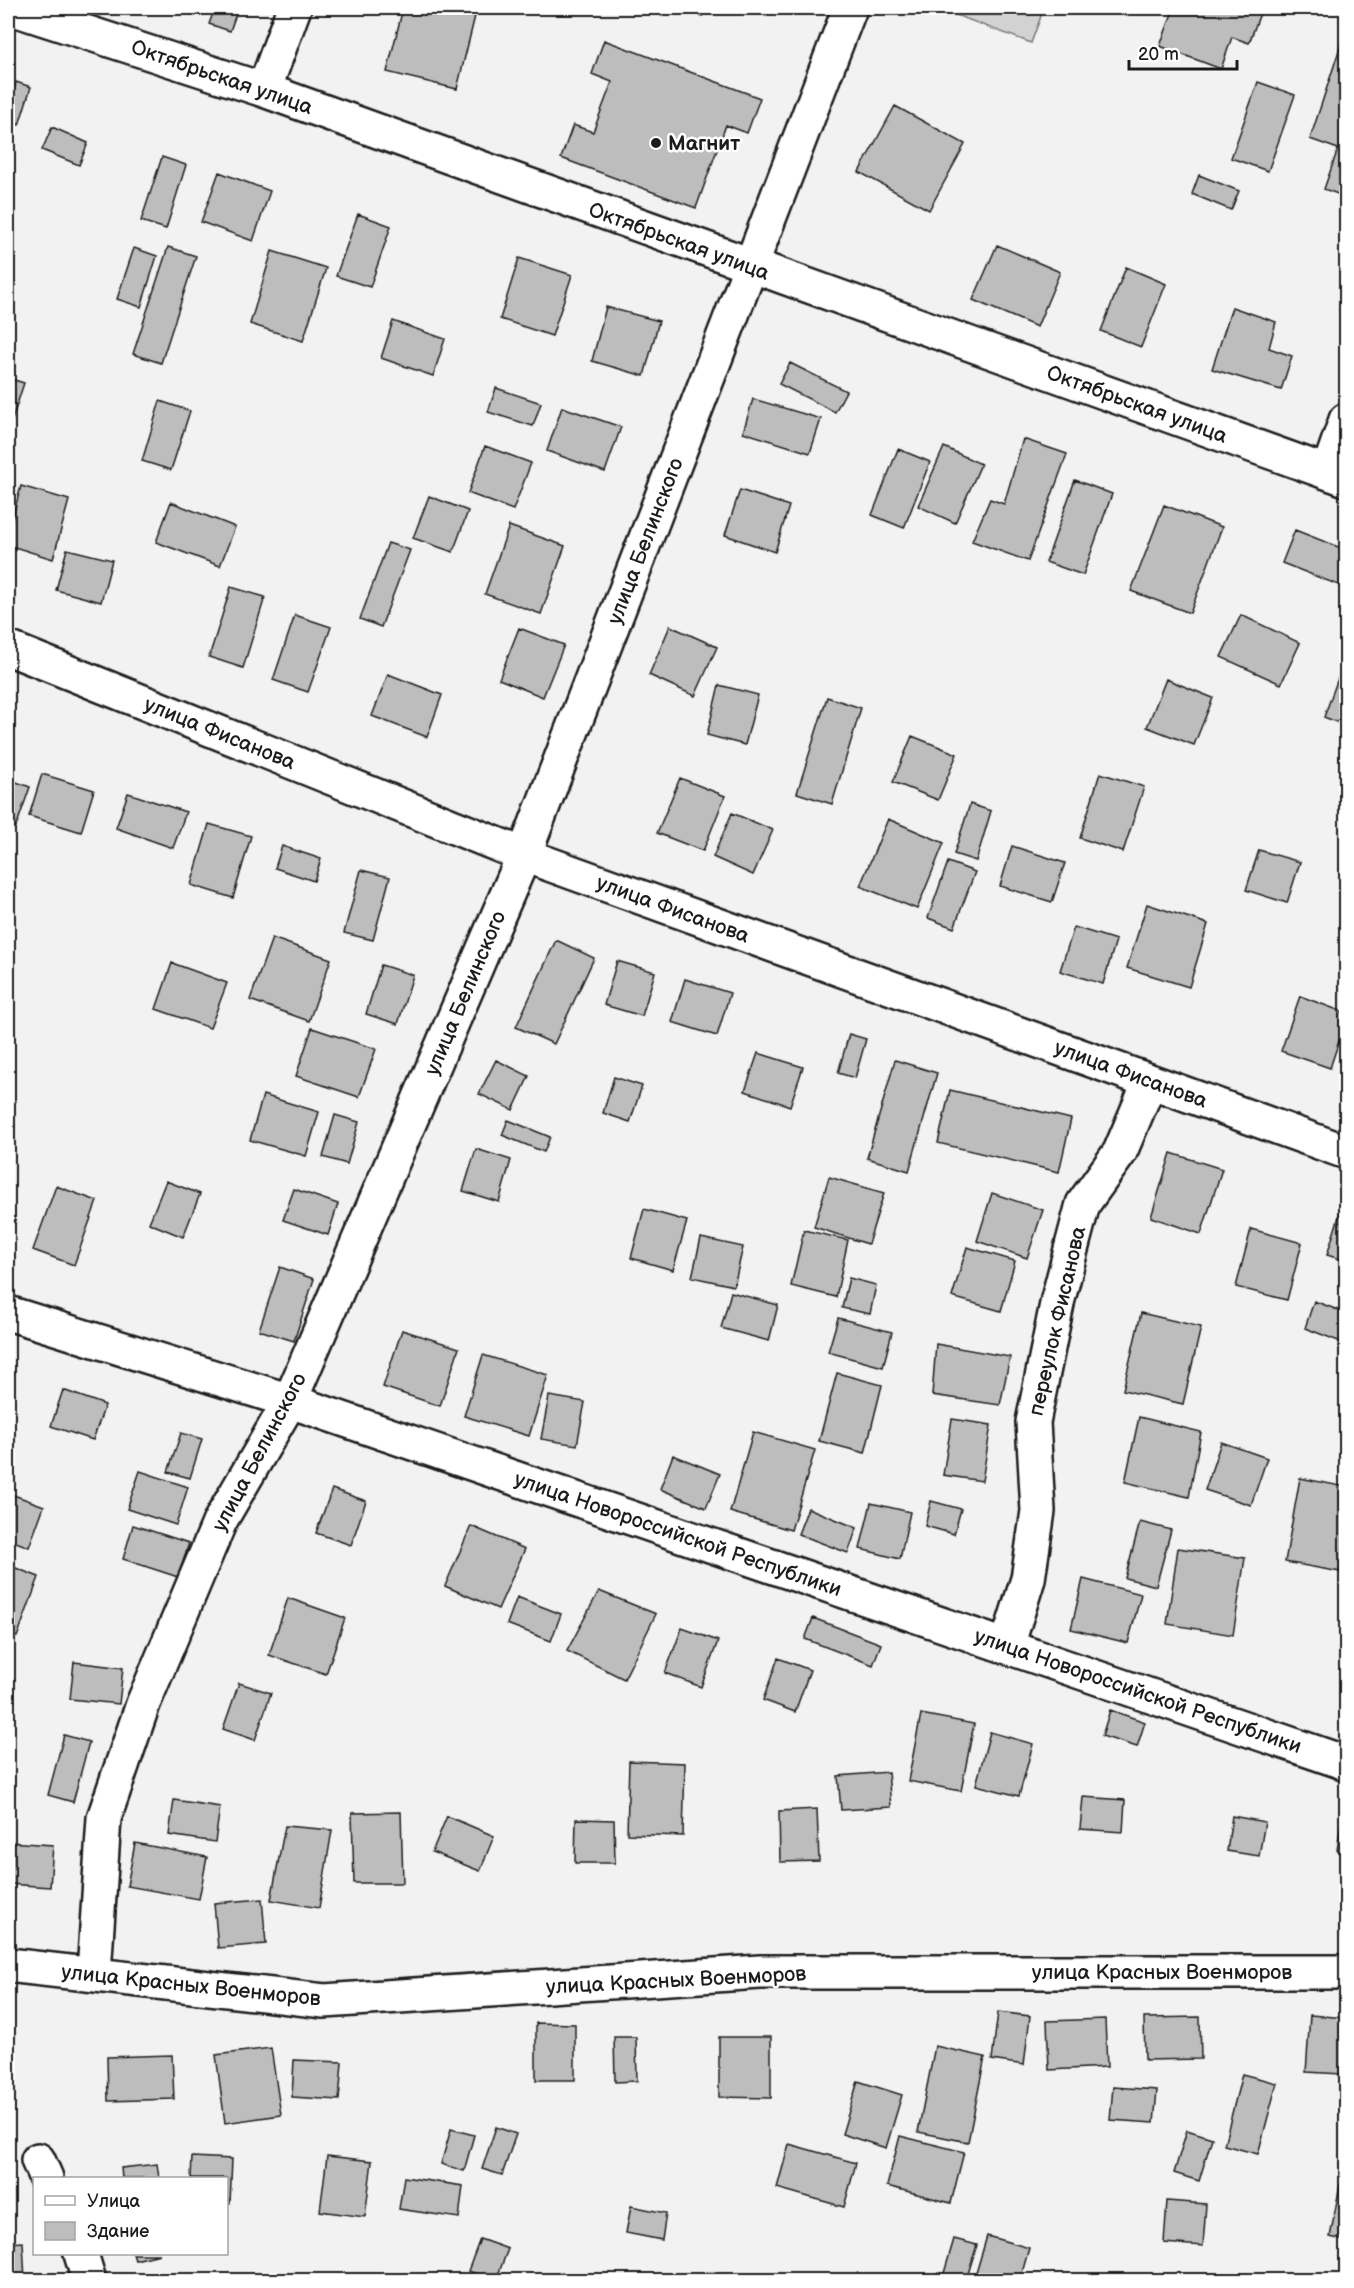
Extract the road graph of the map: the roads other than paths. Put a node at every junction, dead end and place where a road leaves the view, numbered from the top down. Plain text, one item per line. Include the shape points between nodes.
1 (11, 8) edge
2 (294, 8) edge
3 (850, 8) edge
4 (264, 90) junction
5 (751, 267) junction
6 (1347, 420) edge
7 (1337, 476) edge
8 (8, 648) edge
9 (524, 855) junction
10 (1150, 1081) junction
11 (1347, 1152) edge
12 (8, 1313) edge
13 (290, 1401) junction
14 (1007, 1647) junction
15 (1347, 1763) edge
16 (8, 1965) edge
17 (1347, 1972) edge
18 (94, 1973) junction
19 (82, 2255) edge
20 (89, 2280) edge

1 - 4 street, Октябрьская улица
2 - 4 street
3 - 5 street, улица Белинского
4 - 5 street, Октябрьская улица
5 - 7 street, Октябрьская улица
5 - 9 street, улица Белинского
6 - 7 street
8 - 9 street, улица Фисанова
9 - 10 street, улица Фисанова
9 - 13 street, улица Белинского
10 - 11 street, улица Фисанова
10 - 14 street, переулок Фисанова via 1120,1152 1083,1204 1058,1299 1033,1422 1038,1511 1028,1579
12 - 13 street, улица Новороссийской Республики
13 - 14 street, улица Новороссийской Республики
13 - 18 street, улица Белинского via 220,1521 143,1704 104,1818
14 - 15 street, улица Новороссийской Республики
16 - 18 street, улица Красных Военморов
17 - 18 street, улица Красных Военморов via 760,1972 324,2001
19 - 20 street

